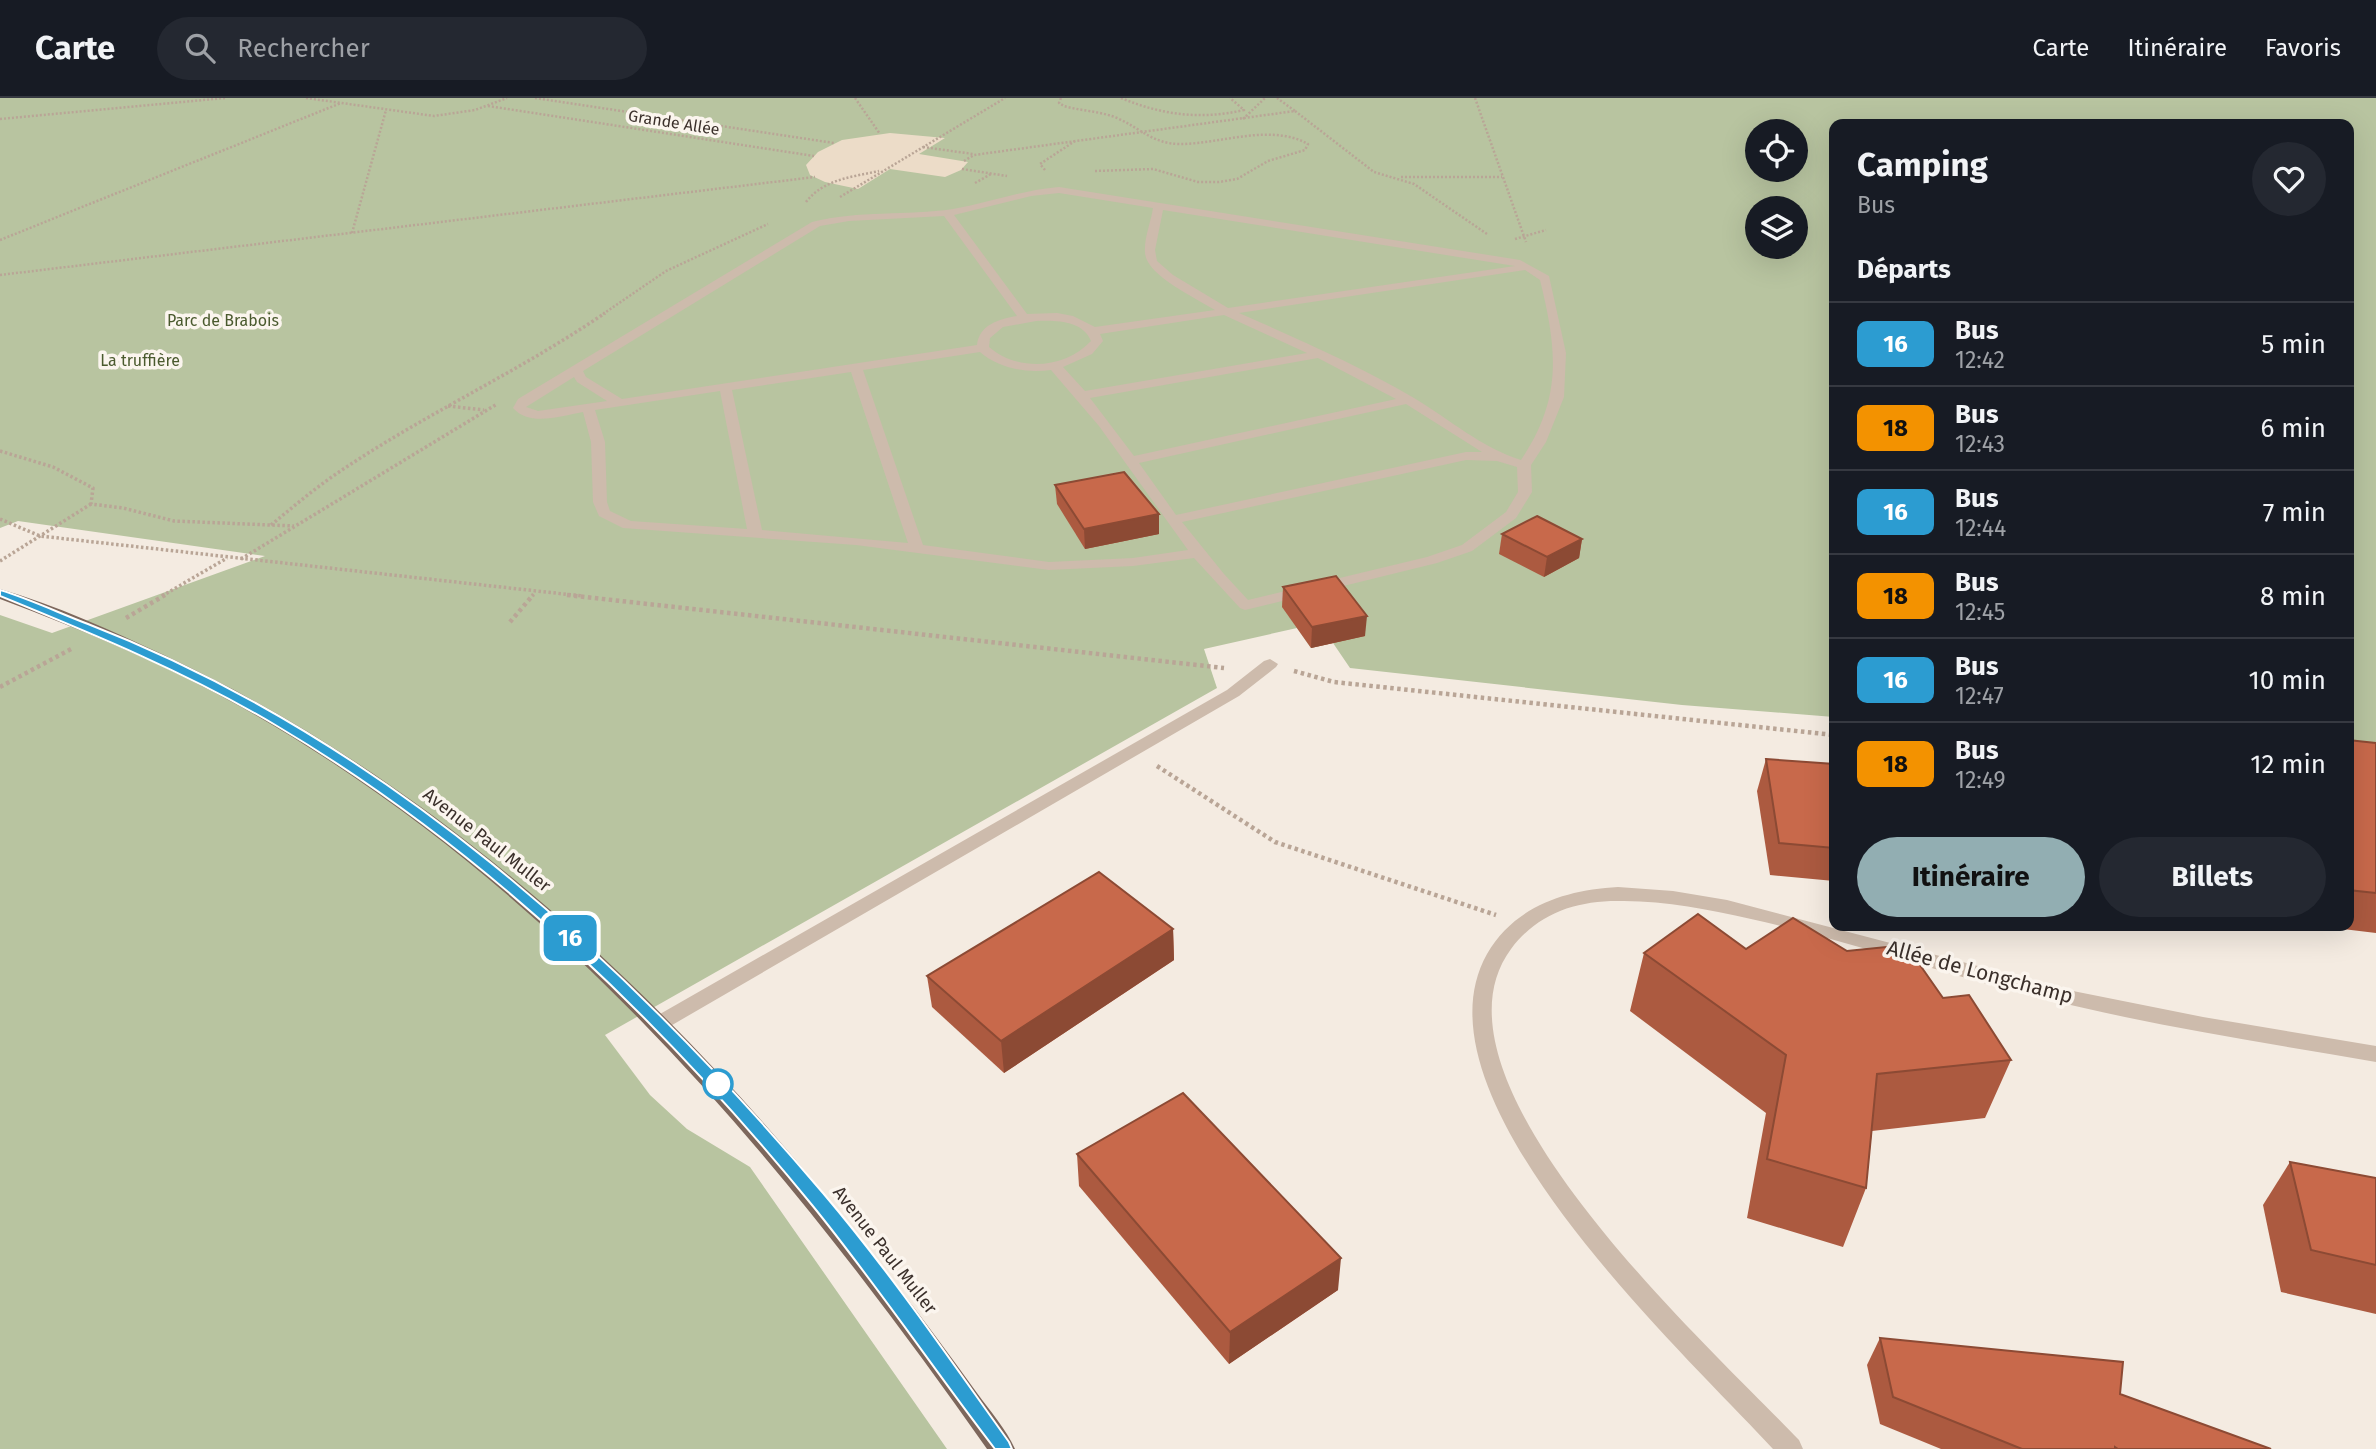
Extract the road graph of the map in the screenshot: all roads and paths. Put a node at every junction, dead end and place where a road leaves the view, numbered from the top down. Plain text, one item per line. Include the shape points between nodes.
1 (225, 98) edge
2 (306, 98) edge
3 (507, 98) edge
4 (536, 98) edge
5 (855, 98) edge
6 (1005, 98) edge
7 (1060, 98) edge
8 (1121, 98) edge
9 (1230, 98) edge
10 (1265, 98) edge
11 (1277, 98) edge
12 (341, 103) junction
13 (488, 106) junction
14 (386, 110) junction
15 (1244, 110) junction
16 (1295, 111) junction
17 (1244, 118) junction
18 (0, 120) edge
19 (880, 134) dead end
20 (1142, 134) junction
21 (939, 137) dead end
22 (1075, 141) junction
23 (834, 143) dead end
24 (923, 147) dead end
25 (974, 155) junction
26 (814, 156) dead end
27 (964, 161) dead end
28 (885, 170) dead end
29 (1050, 171) dead end
30 (1084, 172) dead end
31 (814, 177) dead end
32 (1393, 177) junction
33 (1502, 177) dead end
34 (801, 206) dead end
35 (1159, 206) junction
36 (947, 213) junction
37 (772, 223) dead end
38 (352, 233) junction
39 (1488, 235) dead end
40 (0, 240) edge
41 (1528, 267) junction
42 (0, 275) edge
43 (1229, 313) junction
44 (1024, 318) junction
45 (1093, 331) junction
46 (982, 348) junction
47 (1320, 354) junction
48 (1054, 365) junction
49 (856, 367) junction
50 (576, 369) junction
51 (725, 386) junction
52 (1084, 395) junction
53 (1408, 400) junction
54 (620, 403) junction
55 (447, 406) junction
56 (588, 408) junction
57 (487, 410) dead end
58 (0, 451) edge
59 (1498, 457) junction
60 (1129, 461) junction
61 (1524, 465) junction
62 (91, 504) junction
63 (0, 519) edge
64 (1173, 520) junction
65 (271, 525) junction
66 (294, 526) dead end
67 (755, 533) junction
68 (40, 536) junction
69 (917, 549) junction
70 (1199, 553) junction
71 (228, 558) junction
72 (0, 561) edge
73 (535, 593) junction
74 (0, 594) edge
75 (510, 622) dead end
76 (102, 633) junction
77 (81, 644) dead end
78 (1270, 664) junction
79 (0, 687) edge
80 (1829, 734) edge
81 (1134, 751) junction
82 (1523, 925) junction
83 (660, 1023) junction
84 (2376, 1054) edge
85 (1002, 1449) edge
86 (1790, 1449) edge

1 - 18 path
2 - 12 path
3 - 13 path
4 - 23 path, Grande Allée
5 - 19 path
6 - 21 path
7 - 20 path via 1064,106 1113,117
8 - 15 path via 1177,115
9 - 15 path
10 - 17 path
11 - 16 path
12 - 14 path
12 - 40 path
13 - 14 path via 434,116
13 - 26 path, Grande Allée
14 - 38 path
15 - 17 path
16 - 17 path
16 - 32 path via 1374,172
17 - 20 path
20 - 22 path
20 - 30 path via 1186,144 1288,137 1305,141 1308,147 1228,181 1198,182 1153,169
22 - 25 path
22 - 29 path via 1040,164
24 - 25 path
25 - 27 path
28 - 34 path via 829,183
31 - 38 path
32 - 33 path
32 - 39 path via 1413,184
35 - 36 street via 1051,190
35 - 41 street
35 - 43 street via 1152,262
36 - 44 street
36 - 50 street via 816,224
37 - 55 path via 666,271 561,343
38 - 42 path
41 - 43 street
41 - 61 street via 1545,278 1555,319 1561,380 1555,411
43 - 45 street
43 - 47 street
44 - 45 street via 1073,320
44 - 46 street via 986,333
45 - 48 street via 1097,341 1091,351
46 - 48 street via 1009,363
46 - 49 street
47 - 52 street
47 - 53 street
48 - 52 street
49 - 51 street
49 - 69 street
50 - 54 street via 581,379
50 - 56 street via 519,408 538,415
51 - 54 street
51 - 67 street
52 - 60 street
53 - 59 street
53 - 60 street
54 - 56 street
55 - 57 path
55 - 65 path via 337,473
56 - 67 street via 598,442 604,513 628,525 649,528
58 - 62 path via 53,467 93,488
59 - 61 street
59 - 64 street via 1466,456
60 - 64 street
61 - 70 street via 1525,492 1511,514 1468,548 1432,560 1245,605
62 - 65 path via 174,521
62 - 68 path
63 - 68 path
64 - 70 street
65 - 66 path
67 - 69 street
68 - 71 path
68 - 72 path
69 - 70 street via 1049,566
71 - 73 path
71 - 76 path
73 - 75 path
73 - 78 path via 1221,668
74 - 76 main road, Avenue Paul Muller
76 - 83 main road, Avenue Paul Muller via 190,673 282,723 390,793 527,899
77 - 79 path
78 - 80 path via 1334,682
78 - 81 street via 1233,693
81 - 82 path via 1275,842
81 - 83 street
82 - 84 street, Allée de Longchamp via 1580,897 1634,895 1703,903 1798,923 2031,988 2258,1035
82 - 86 street, Allée de Longchamp via 1501,945 1490,966 1480,1013 1482,1041 1510,1109 1529,1145 1593,1236 1637,1289
83 - 85 main road, Avenue Paul Muller via 819,1200

